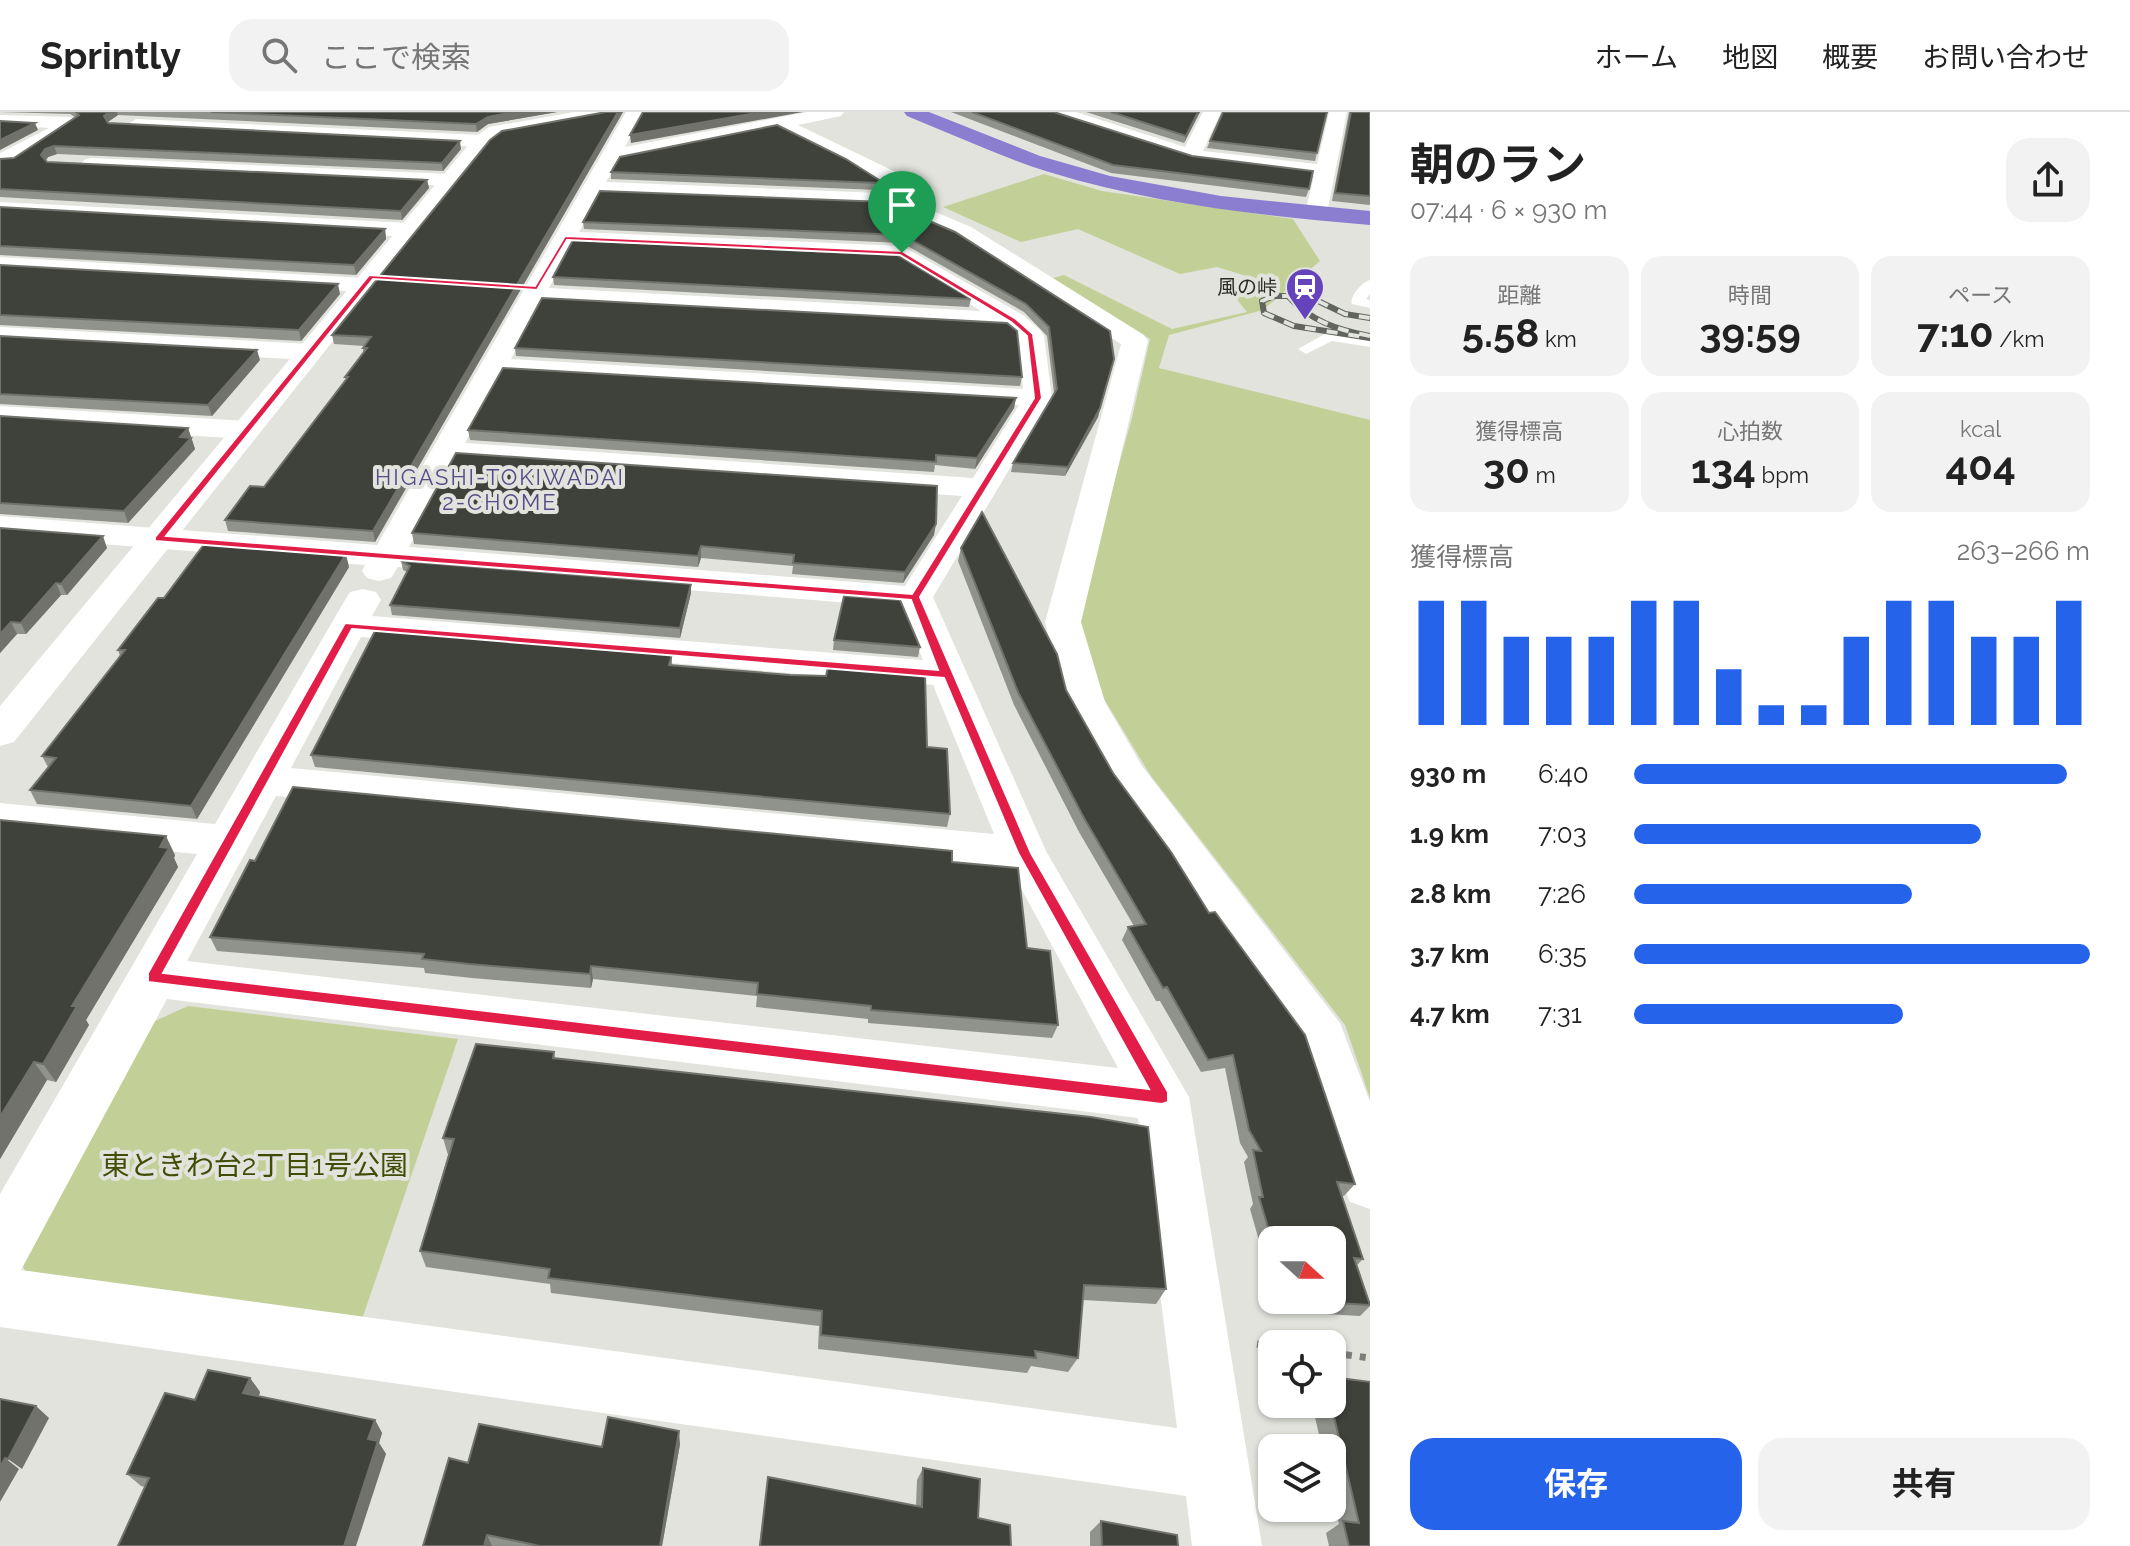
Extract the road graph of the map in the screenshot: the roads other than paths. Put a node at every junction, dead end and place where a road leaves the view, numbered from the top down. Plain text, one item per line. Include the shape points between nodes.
1 (137, 112) edge
2 (605, 112) edge
3 (635, 112) edge
4 (835, 112) edge
5 (913, 112) edge
6 (1058, 112) edge
7 (1212, 112) edge
8 (1338, 112) edge
9 (1086, 116) edge
10 (0, 120) edge
11 (782, 124) junction
12 (484, 130) junction
13 (1191, 155) junction
14 (611, 156) junction
15 (0, 159) edge
16 (73, 163) edge
17 (1325, 171) junction
18 (450, 180) junction
19 (592, 188) junction
20 (4, 199) edge
21 (889, 200) junction
22 (1316, 213) junction
23 (1368, 220) edge
24 (410, 230) junction
25 (565, 238) junction
26 (0, 264) edge
27 (1370, 284) edge
28 (364, 285) junction
29 (533, 295) junction
30 (1370, 304) edge
31 (1014, 320) junction
32 (0, 335) edge
33 (1370, 342) edge
34 (1306, 349) dead end
35 (310, 352) junction
36 (494, 366) junction
37 (1038, 398) junction
38 (0, 415) edge
39 (247, 430) junction
40 (446, 451) junction
41 (984, 488) junction
42 (0, 526) edge
43 (159, 539) junction
44 (370, 588) junction
45 (915, 597) junction
46 (946, 674) junction
47 (0, 733) edge
48 (263, 780) junction
49 (0, 819) edge
50 (229, 841) junction
51 (1024, 853) junction
52 (153, 977) junction
53 (1162, 1097) junction
54 (1370, 1183) edge
55 (0, 1250) edge
56 (0, 1297) edge
57 (1215, 1467) junction
58 (1227, 1546) edge

1 - 12 street via 118,124
2 - 12 street
3 - 14 street
4 - 11 street
5 - 22 highway via 1071,172 1225,204
6 - 9 street
7 - 13 street
8 - 17 street
9 - 13 street
10 - 15 street via 70,123
11 - 14 street
11 - 21 street via 893,178
12 - 18 street
13 - 17 street
14 - 19 street
16 - 18 street
17 - 22 street
18 - 24 street
19 - 21 street
19 - 25 street
20 - 24 street
21 - 54 street via 963,232 1135,341 1063,622 1085,702 1126,775 1322,1038
22 - 23 highway
24 - 28 street
25 - 29 street
25 - 31 street via 902,253
26 - 28 street
27 - 30 lane via 1357,301
28 - 35 street
29 - 31 street
29 - 36 street
31 - 37 street via 1031,336
32 - 35 street
33 - 34 lane via 1330,336
35 - 39 street
36 - 37 street
36 - 40 street
37 - 41 street
38 - 39 street
39 - 43 street
40 - 41 street
40 - 44 street
41 - 45 street
42 - 43 street
43 - 44 street
43 - 47 street
44 - 45 street
44 - 46 street
44 - 48 street
45 - 46 street
46 - 51 street
48 - 50 street
48 - 51 street
49 - 50 street
50 - 52 street
51 - 53 street
52 - 53 street
52 - 55 street
53 - 57 street
56 - 57 street
57 - 58 street

